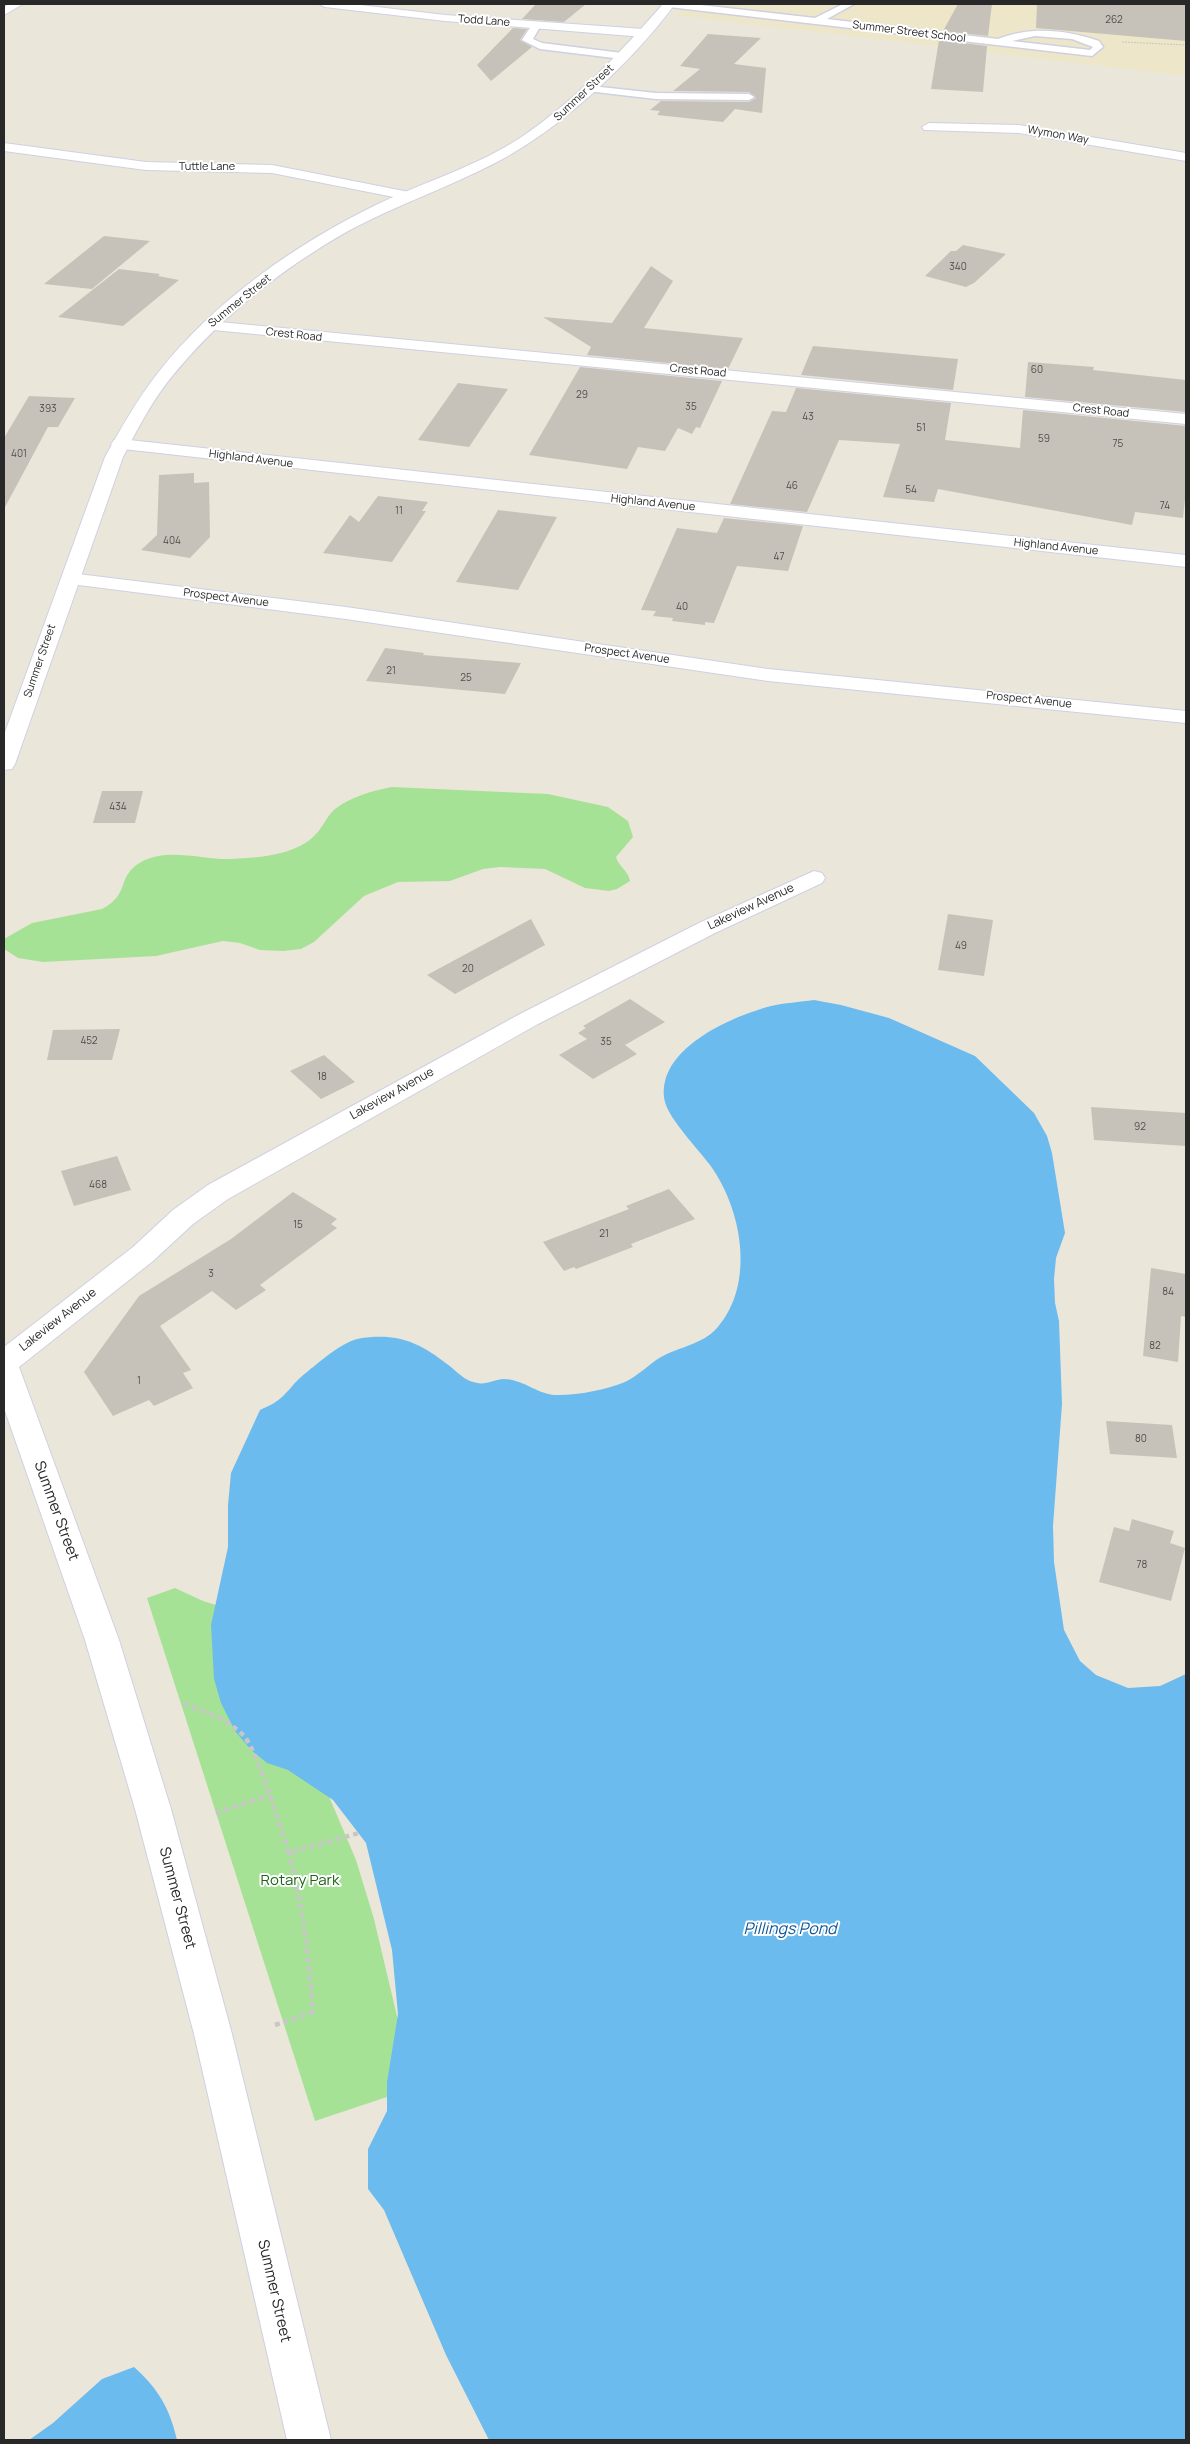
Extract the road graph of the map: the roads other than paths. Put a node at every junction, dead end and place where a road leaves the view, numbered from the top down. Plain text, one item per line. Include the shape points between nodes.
1 (17, 4) edge
2 (325, 4) edge
3 (669, 4) edge
4 (850, 4) edge
5 (4, 12) edge
6 (817, 20) junction
7 (536, 25) junction
8 (644, 33) junction
9 (1000, 42) junction
10 (622, 56) junction
11 (591, 88) junction
12 (748, 97) dead end
13 (929, 127) dead end
14 (4, 147) edge
15 (1186, 156) edge
16 (409, 196) junction
17 (209, 326) junction
18 (1186, 419) edge
19 (120, 444) junction
20 (1186, 561) edge
21 (70, 579) junction
22 (1186, 717) edge
23 (4, 764) edge
24 (814, 878) dead end
25 (4, 1363) edge
26 (4, 1367) edge
27 (309, 2440) edge

1 - 5 street
2 - 7 street, Todd Lane
3 - 6 lane, Summer Street School
3 - 8 street, Summer Street
4 - 6 lane, Summer Street School
6 - 9 lane, Summer Street School
7 - 8 street, Todd Lane
7 - 10 lane via 527,40 540,46
8 - 10 street, Summer Street
9 - 9 lane, Summer Street School via 1092,53 1098,47 1086,39 1028,32
10 - 11 street, Summer Street
11 - 12 lane via 656,96
11 - 16 street, Summer Street via 550,124 522,143
13 - 15 street, Wymon Way via 1010,128
14 - 16 street, Tuttle Lane via 146,166 272,168
16 - 17 street, Summer Street via 304,251
17 - 18 street, Crest Road
17 - 19 street, Summer Street via 163,374
19 - 20 street, Highland Avenue
19 - 21 street, Summer Street
21 - 22 street, Prospect Avenue via 346,613 768,675
21 - 23 street, Summer Street
24 - 25 street, Lakeview Avenue via 529,1019 218,1192 182,1217 143,1254
26 - 27 street, Summer Street via 102,1640 150,1799 213,2034

